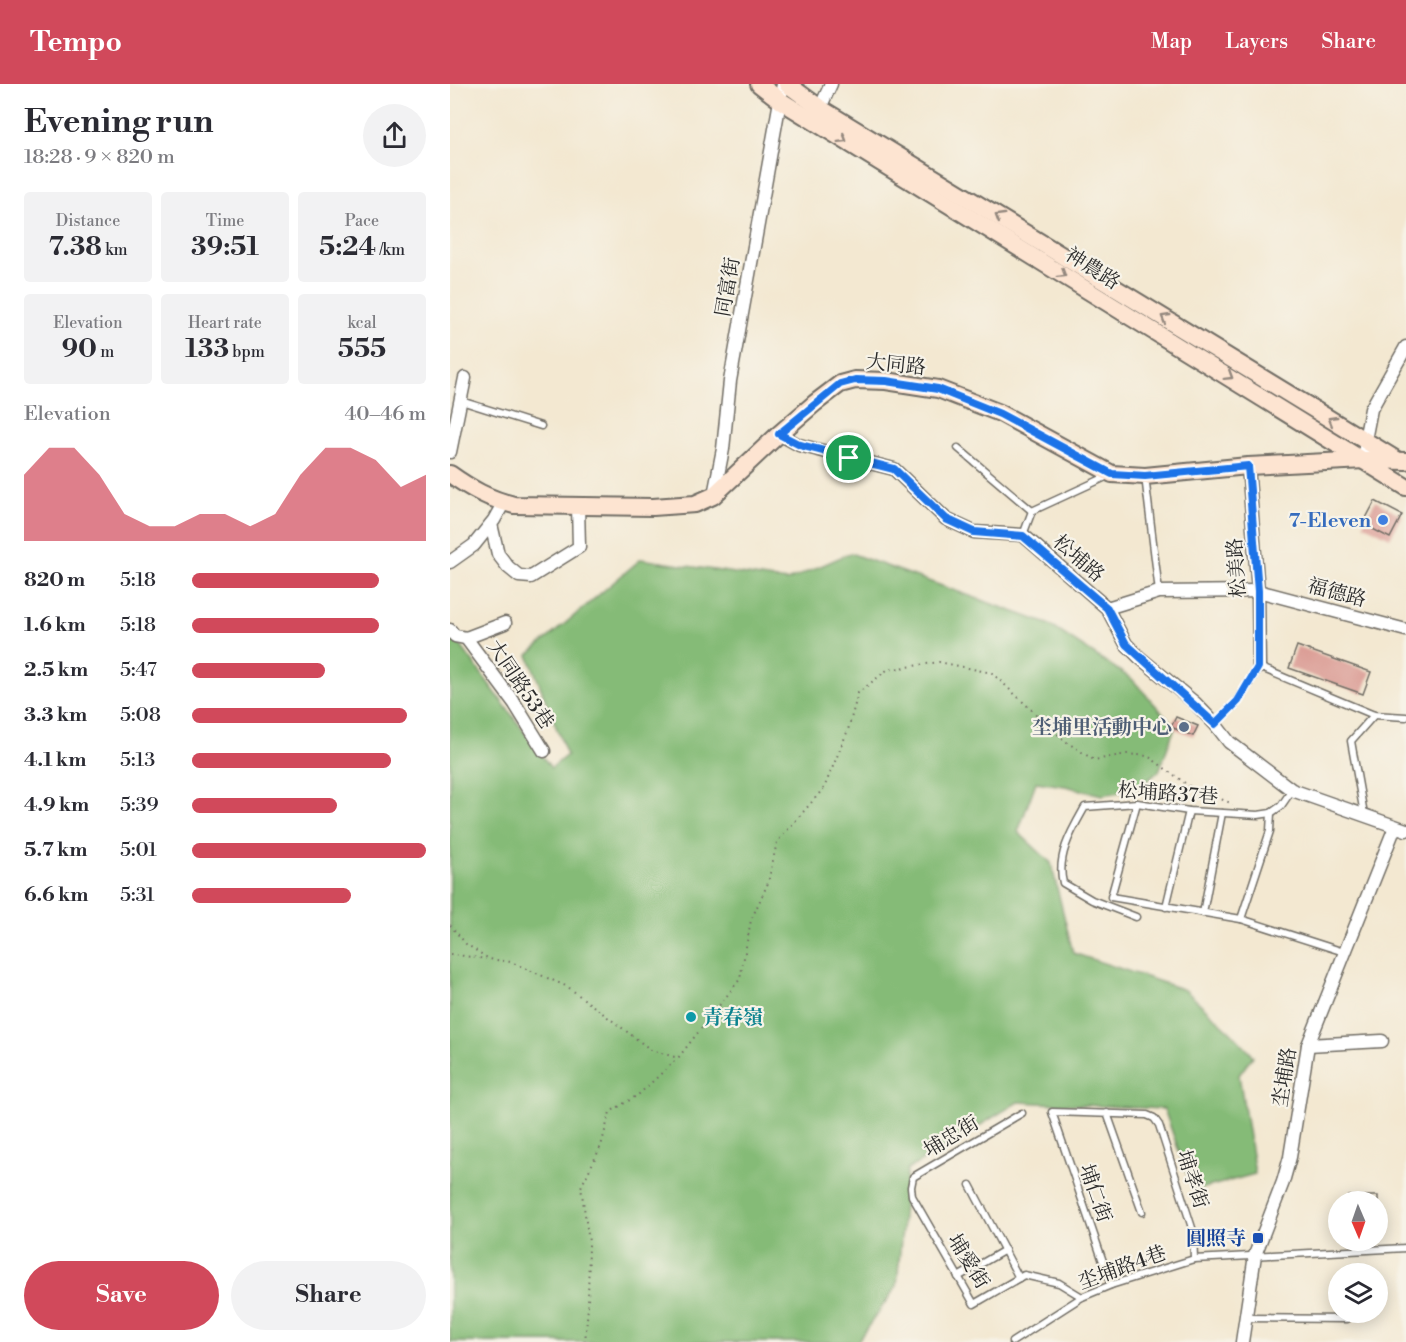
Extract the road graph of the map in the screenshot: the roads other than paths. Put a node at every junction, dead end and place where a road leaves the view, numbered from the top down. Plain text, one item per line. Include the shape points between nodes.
1 (759, 84) edge
2 (785, 84) edge
3 (831, 84) edge
4 (781, 101) junction
5 (815, 113) junction
6 (1406, 347) edge
7 (465, 378) dead end
8 (460, 400) junction
9 (541, 426) dead end
10 (779, 434) junction
11 (1365, 440) junction
12 (958, 448) dead end
13 (450, 452) edge
14 (1365, 460) junction
15 (1404, 463) edge
16 (1248, 466) junction
17 (450, 474) edge
18 (1112, 474) junction
19 (1145, 476) junction
20 (1406, 487) edge
21 (713, 496) junction
22 (504, 502) junction
23 (578, 506) junction
24 (1032, 511) junction
25 (491, 524) junction
26 (1023, 536) junction
27 (450, 562) edge
28 (1258, 591) junction
29 (1159, 592) junction
30 (1107, 608) junction
31 (505, 623) dead end
32 (450, 630) edge
33 (1406, 630) edge
34 (466, 638) junction
35 (1258, 667) junction
36 (1374, 715) junction
37 (1406, 717) edge
38 (1215, 724) junction
39 (544, 751) dead end
40 (1292, 790) junction
41 (1137, 803) junction
42 (1189, 811) junction
43 (1222, 813) junction
44 (1271, 813) junction
45 (1364, 814) junction
46 (1400, 829) edge
47 (1166, 907) junction
48 (1203, 913) junction
49 (1136, 917) dead end
50 (1241, 919) junction
51 (1344, 952) junction
52 (1382, 1041) dead end
53 (1308, 1045) junction
54 (1022, 1113) dead end
55 (1107, 1113) junction
56 (970, 1185) dead end
57 (912, 1196) joint
58 (1142, 1212) dead end
59 (1406, 1248) edge
60 (1005, 1251) junction
61 (1255, 1255) junction
62 (1194, 1259) junction
63 (957, 1277) junction
64 (1019, 1278) junction
65 (1111, 1285) junction
66 (1082, 1297) junction
67 (1245, 1318) junction
68 (1328, 1319) edge
69 (1012, 1342) edge
70 (1242, 1342) edge

1 - 4 street, 神農路
2 - 4 street, 同富街
2 - 5 street, 神農路
3 - 5 street
4 - 5 street, 神農路
4 - 21 street, 同富街
11 -> 5 street, 神農路
5 -> 14 street, 神農路
6 - 11 street via 1371,409
7 - 8 street
8 - 9 lane
8 - 13 street
10 - 18 street, 大同路 via 840,384 855,380 886,381 938,389 1000,414
10 - 21 street, 大同路
10 - 26 street, 松埔路 via 800,445 894,469 946,519 974,532
11 - 14 street
11 - 15 street, 神農路
12 - 24 lane
14 - 15 street, 大同路
14 - 16 street, 大同路
14 - 20 street, 神農路
16 - 19 street, 大同路
16 - 28 street, 松美路
17 - 22 street, 大同路 via 470,488
18 - 19 street, 大同路
18 - 24 lane
19 - 29 lane
21 - 23 street, 大同路 via 695,504
22 - 23 street, 大同路
22 - 25 street
23 - 25 street via 579,547 531,577 519,576 498,554
24 - 26 lane
25 - 27 street via 474,545
26 - 30 street, 松埔路
28 - 29 street, 福德路
28 - 33 street, 福德路
28 - 35 street, 松美路
29 - 30 street, 福德路
30 - 38 street, 松埔路 via 1126,644
31 - 34 street, 大同路53巷
32 - 34 street, 大同路53巷 via 455,636
34 - 39 street, 大同路53巷
35 - 36 lane
35 - 38 lane via 1238,701
36 - 37 lane
36 - 45 lane via 1351,741
38 - 40 street, 松埔路 via 1229,742
40 - 44 lane
40 - 45 street, 松埔路
41 - 42 lane, 松埔路37巷
41 - 47 lane via 1111,897
41 - 49 lane, 松埔路37巷 via 1085,807 1066,840 1061,875 1063,883 1092,900
42 - 43 lane, 松埔路37巷
42 - 47 lane
43 - 44 lane, 松埔路37巷
43 - 48 lane
44 - 50 lane via 1270,831
45 - 46 street, 松埔路
46 - 51 street, 坔埔路
47 - 48 lane
48 - 50 lane
50 - 51 lane
51 - 53 street, 坔埔路
52 - 53 street
53 - 61 street, 坔埔路 via 1288,1166
54 - 57 lane, 埔忠街 via 913,1177
55 - 58 lane
55 - 62 lane, 埔孝街 via 1147,1115 1159,1125 1192,1231
55 - 65 lane, 埔仁街 via 1052,1112
56 - 60 lane
57 - 63 lane, 埔愛街
59 - 61 lane, 坔埔路4巷
60 - 63 lane
60 - 64 lane
61 - 62 lane, 坔埔路4巷
61 - 67 street, 坔埔路
62 - 65 lane, 坔埔路4巷
63 - 64 lane, 埔愛街 via 974,1304
64 - 66 lane, 埔愛街 via 1024,1275 1059,1283
65 - 66 lane, 坔埔路4巷
66 - 69 lane, 坔埔路4巷
67 - 68 lane
67 - 70 street, 坔埔路

